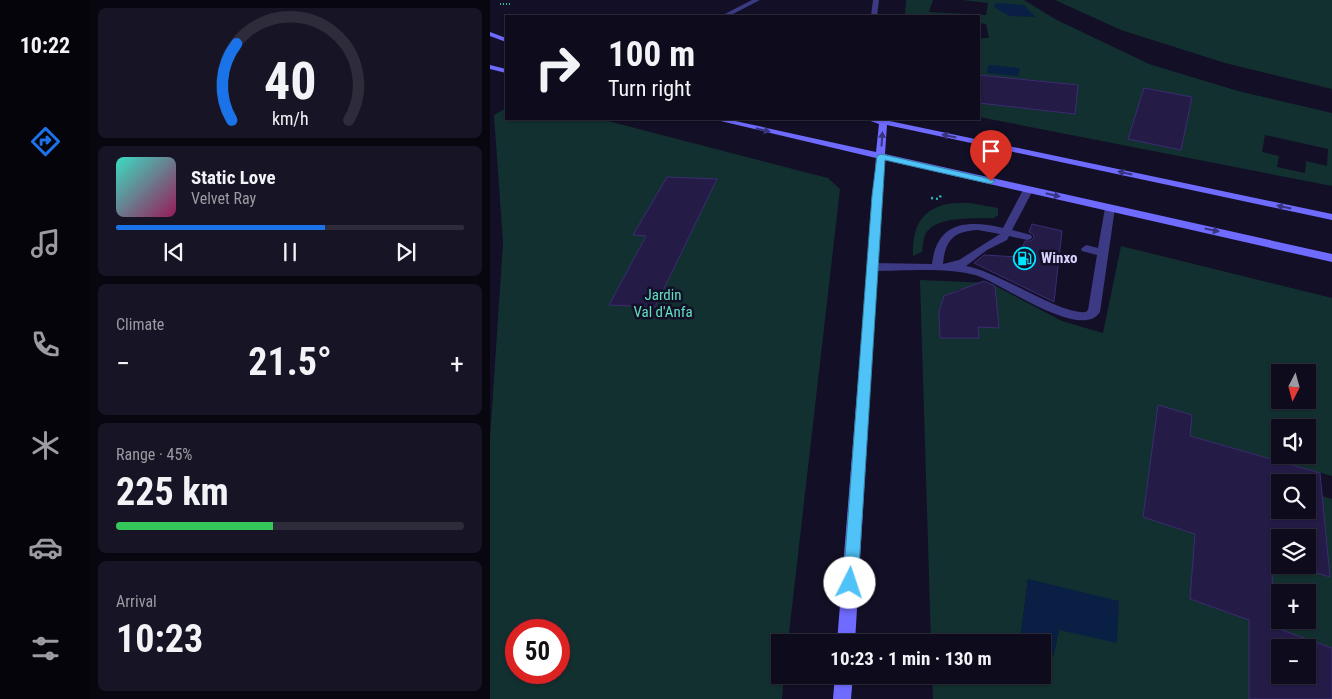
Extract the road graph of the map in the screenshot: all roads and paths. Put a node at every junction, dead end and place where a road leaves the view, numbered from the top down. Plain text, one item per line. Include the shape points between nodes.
1 (757, 0) edge
2 (876, 0) edge
3 (500, 4) dead end
4 (512, 4) dead end
5 (726, 15) edge
6 (874, 15) edge
7 (490, 34) edge
8 (505, 40) edge
9 (490, 67) edge
10 (505, 71) edge
11 (720, 120) edge
12 (883, 120) edge
13 (881, 156) junction
14 (1028, 190) junction
15 (941, 195) dead end
16 (931, 198) dead end
17 (1110, 208) junction
18 (1332, 218) edge
19 (1006, 232) junction
20 (1027, 237) dead end
21 (1086, 250) dead end
22 (1103, 253) junction
23 (1332, 258) edge
24 (872, 267) junction
25 (951, 267) junction
26 (937, 268) junction
27 (847, 634) edge
28 (843, 684) edge
29 (842, 699) edge

1 - 5 street
2 - 6 street
3 - 4 path
7 - 8 main road
9 - 10 main road
11 -> 13 main road
13 -> 12 main road
18 -> 12 main road
13 - 14 main road
13 - 24 main road
14 -> 17 main road
14 - 19 street
15 - 16 path via 938,199
17 - 22 street
17 -> 23 main road
19 - 20 street
19 - 25 street via 1003,238
19 - 26 street via 966,226 953,231 940,249
21 - 22 street
22 - 25 street via 1094,312 1081,317 1063,313 978,272
24 - 26 street
24 - 27 main road
25 - 26 street
28 - 29 main road

